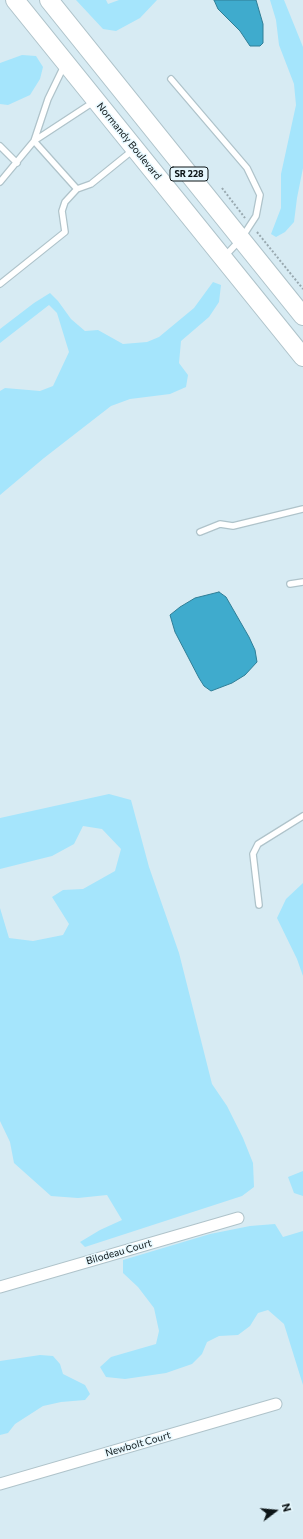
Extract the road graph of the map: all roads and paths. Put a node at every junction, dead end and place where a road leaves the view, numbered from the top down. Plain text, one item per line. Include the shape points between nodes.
1 (15, 0) edge
2 (49, 0) edge
3 (74, 31) junction
4 (54, 48) junction
5 (66, 62) junction
6 (171, 79) dead end
7 (97, 100) junction
8 (34, 141) junction
9 (0, 146) edge
10 (135, 148) junction
11 (17, 163) junction
12 (0, 182) edge
13 (77, 189) junction
14 (241, 239) junction
15 (223, 258) junction
16 (0, 284) edge
17 (303, 316) edge
18 (303, 357) edge
19 (303, 509) edge
20 (200, 532) dead end
21 (303, 582) edge
22 (290, 584) dead end
23 (303, 816) edge
24 (260, 905) dead end
25 (238, 1218) dead end
26 (0, 1287) edge
27 (276, 1404) dead end
28 (0, 1484) edge

1 - 4 main road, Normandy Boulevard / SR 228
2 - 3 main road, SR 228
3 - 4 main road
3 - 14 main road, SR 228
4 - 5 main road, Normandy Boulevard / SR 228
5 - 7 main road, Normandy Boulevard / SR 228
5 - 8 lane via 48,99
6 - 14 lane via 247,168 260,195 256,216
7 - 8 lane
7 - 10 main road, Normandy Boulevard / SR 228
8 - 11 lane
8 - 13 lane
9 - 11 lane
10 - 13 lane via 90,184
10 - 15 main road, Normandy Boulevard / SR 228
11 - 12 lane
13 - 16 lane via 65,202 62,211 65,232
14 - 15 lane
14 - 17 main road, SR 228
15 - 18 main road, Normandy Boulevard / SR 228
19 - 20 lane via 233,526 220,524
21 - 22 lane
23 - 24 lane via 258,844 253,854
25 - 26 street, Bilodeau Court
27 - 28 street, Newbolt Court

